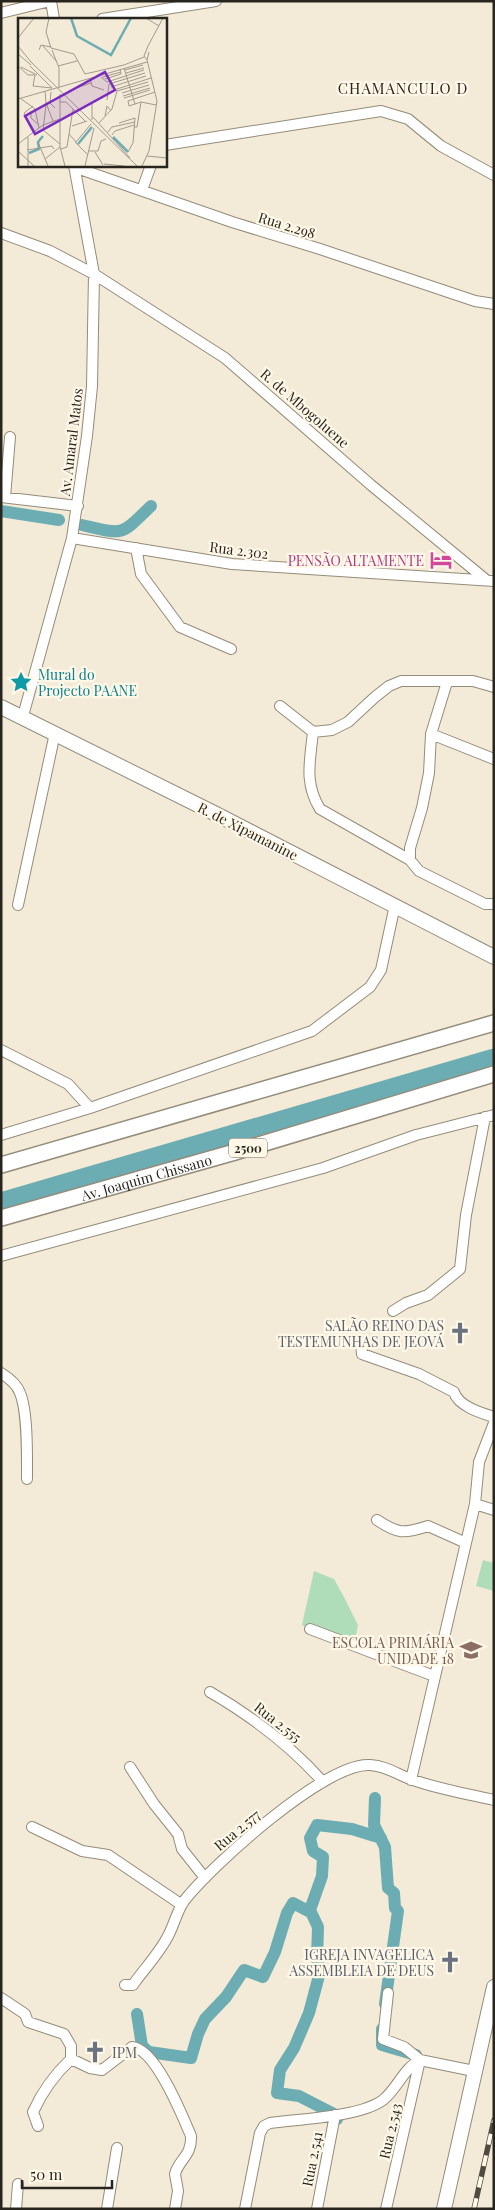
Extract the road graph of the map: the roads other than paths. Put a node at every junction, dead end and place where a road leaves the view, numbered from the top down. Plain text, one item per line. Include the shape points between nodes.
1 (50, 1) edge
2 (216, 1) edge
3 (1, 13) edge
4 (54, 18) edge
5 (108, 18) edge
6 (166, 144) edge
7 (74, 166) edge
8 (151, 166) edge
9 (494, 175) edge
10 (142, 190) junction
11 (1, 233) edge
12 (94, 274) junction
13 (494, 304) edge
14 (10, 437) dead end
15 (3, 497) edge
16 (78, 506) junction
17 (72, 538) junction
18 (136, 548) junction
19 (490, 580) edge
20 (231, 649) dead end
21 (447, 682) junction
22 (494, 687) edge
23 (280, 706) dead end
24 (1, 707) edge
25 (23, 716) junction
26 (313, 732) junction
27 (55, 733) junction
28 (431, 734) junction
29 (494, 759) edge
30 (410, 860) junction
31 (494, 904) edge
32 (18, 905) dead end
33 (395, 906) junction
34 (494, 957) edge
35 (494, 1022) edge
36 (1, 1050) edge
37 (494, 1074) edge
38 (90, 1108) junction
39 (490, 1116) edge
40 (1, 1135) edge
41 (1, 1166) edge
42 (1, 1218) edge
43 (1, 1256) edge
44 (393, 1311) dead end
45 (361, 1342) dead end
46 (1, 1373) edge
47 (494, 1417) edge
48 (494, 1423) edge
49 (26, 1479) dead end
50 (475, 1504) junction
51 (494, 1510) edge
52 (377, 1520) dead end
53 (466, 1543) junction
54 (310, 1629) dead end
55 (434, 1676) junction
56 (210, 1692) dead end
57 (130, 1767) dead end
58 (411, 1780) junction
59 (323, 1782) junction
60 (494, 1800) edge
61 (32, 1827) dead end
62 (205, 1878) junction
63 (183, 1903) junction
64 (126, 1986) dead end
65 (494, 1987) edge
66 (388, 1993) dead end
67 (1, 1998) edge
68 (71, 2059) junction
69 (420, 2060) junction
70 (474, 2071) junction
71 (335, 2115) junction
72 (38, 2126) dead end
73 (117, 2148) dead end
74 (18, 2184) dead end
75 (16, 2209) edge
76 (107, 2209) edge
77 (175, 2209) edge
78 (244, 2209) edge
79 (316, 2209) edge
80 (386, 2209) edge
81 (444, 2209) edge

1 - 3 street
1 - 4 street
2 - 5 street
6 - 9 street via 381,111 408,120 441,146
7 - 10 street, Rua 2.298
7 - 12 street, Av. Amaral Matos
8 - 10 street
10 - 13 street, Rua 2.298 via 475,301
11 - 12 street, R. de Mbogoluene via 50,251
12 - 16 street, Av. Amaral Matos via 92,386
12 - 19 street, R. de Mbogoluene via 225,358 371,485
14 - 15 street
15 - 16 street
16 - 17 street, Av. Amaral Matos
17 - 18 street, Rua 2.302
17 - 25 street, Av. Amaral Matos
18 - 19 street, Rua 2.302 via 264,567
18 - 20 street via 141,574 180,628
21 - 22 street via 473,681
21 - 26 street via 401,681 389,686 348,722 332,730
21 - 28 street
23 - 26 street
24 - 25 street, R. de Xipamanine
25 - 27 street, R. de Xipamanine
26 - 30 street via 308,780 320,809
27 - 32 street
27 - 33 street, R. de Xipamanine
28 - 29 street
28 - 30 street via 429,773 410,848
30 - 31 street via 419,871 485,904
33 - 34 street, R. de Xipamanine
33 - 38 street via 381,970 370,987 321,1026 302,1036
35 - 41 main road
36 - 38 street via 68,1084
37 - 42 main road, Av. Joaquim Chissano / 2500
38 - 40 street
39 - 43 street via 416,1135 323,1168
39 - 44 street via 466,1215 460,1269 428,1295
45 - 47 street via 362,1354 419,1374 454,1392 456,1398 466,1405
46 - 49 street via 21,1393 27,1448
48 - 50 street via 480,1462
50 - 51 street
50 - 53 street
52 - 53 street via 388,1528 406,1533 428,1526
53 - 55 street
54 - 55 street
55 - 58 street
56 - 59 street, Rua 2.555 via 266,1728
57 - 62 street via 178,1834 182,1849
58 - 59 street, Rua 2.577 via 394,1770 368,1764 355,1766
58 - 60 street, Rua 2.577
59 - 62 street, Rua 2.577 via 246,1837
61 - 63 street via 82,1851 108,1855
62 - 63 street, Rua 2.577
63 - 64 street, Rua 2.577 via 161,1948 133,1985
65 - 70 street
66 - 69 street via 383,2039 404,2047
67 - 68 street via 25,2014 28,2022 64,2034 71,2046
68 - 72 street via 48,2084 37,2103 33,2112
68 - 77 street via 102,2070 132,2047 138,2048 165,2081 191,2136 188,2155 175,2174 178,2192
69 - 70 street
69 - 71 street via 377,2104
69 - 80 street, Rua 2.543
70 - 81 street
71 - 78 street via 264,2126
71 - 79 street, Rua 2.541
73 - 76 street
74 - 75 street

